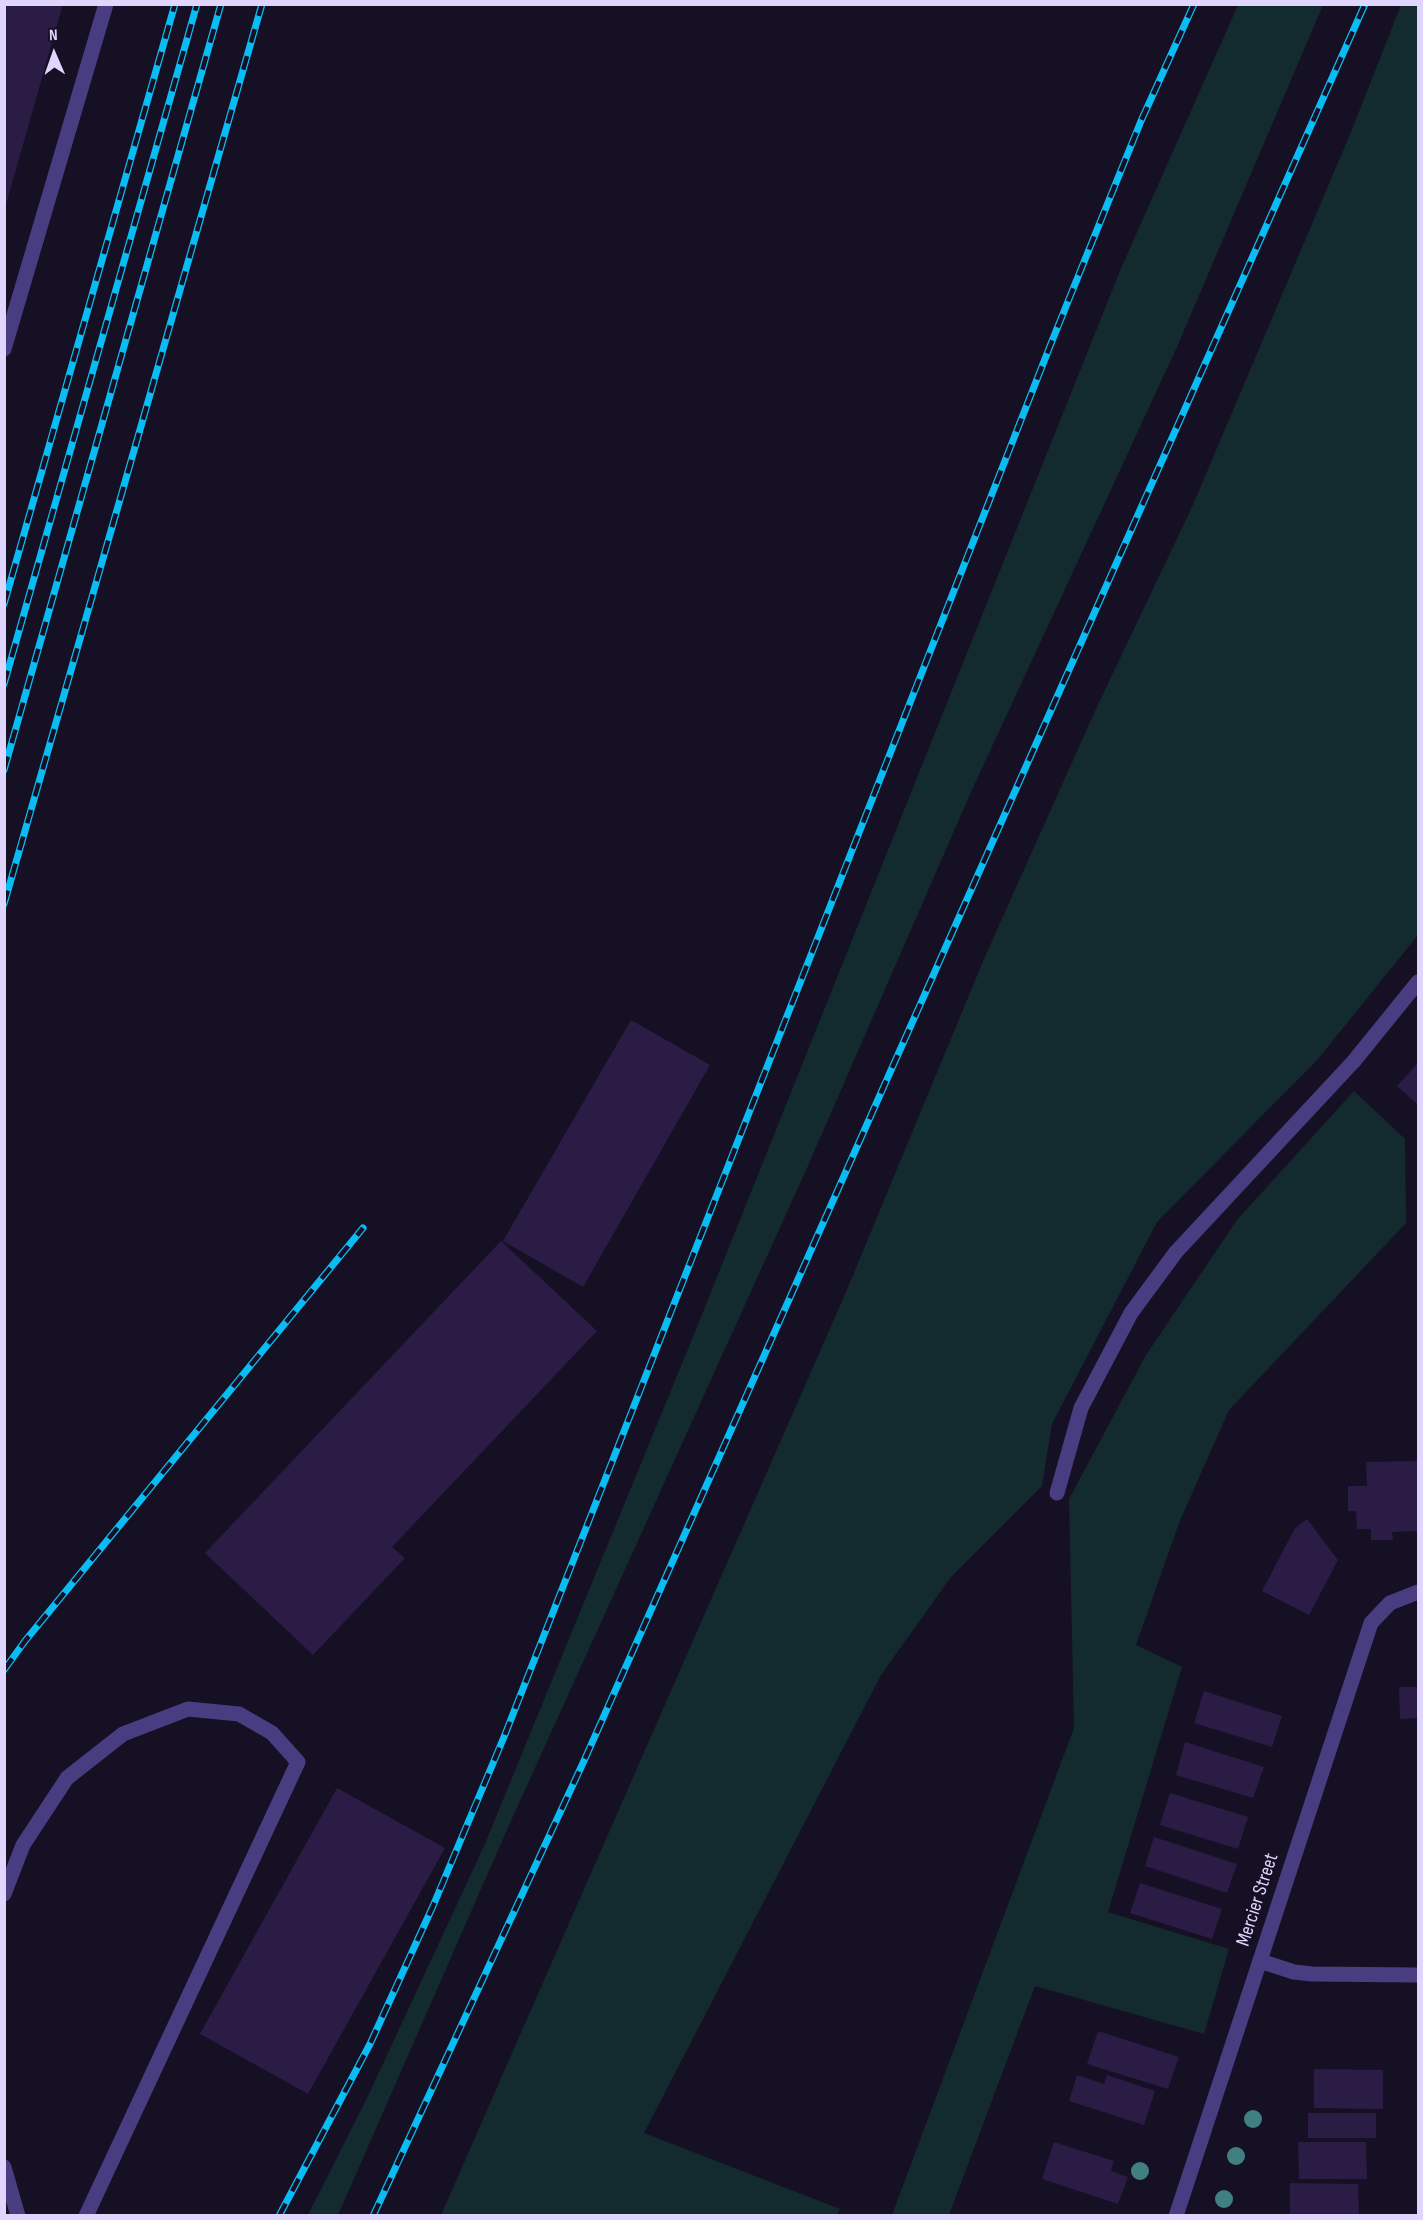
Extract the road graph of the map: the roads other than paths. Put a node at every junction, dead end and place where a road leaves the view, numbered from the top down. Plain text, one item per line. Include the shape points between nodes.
1 (106, 4) edge
2 (4, 349) edge
3 (1419, 982) edge
4 (1057, 1493) dead end
5 (1419, 1592) edge
6 (4, 1894) edge
7 (1260, 1961) junction
8 (1419, 1975) edge
9 (4, 2167) edge
10 (18, 2216) edge
11 (86, 2216) edge
12 (1176, 2216) edge

1 - 2 street
3 - 4 street via 1354,1060 1176,1252 1131,1313 1081,1408
5 - 7 street, Mercier Street via 1390,1603 1371,1623
6 - 11 street via 23,1845 67,1778 123,1734 188,1709 239,1714 272,1733 298,1762
7 - 8 street via 1312,1974
7 - 12 street, Mercier Street
9 - 10 street

